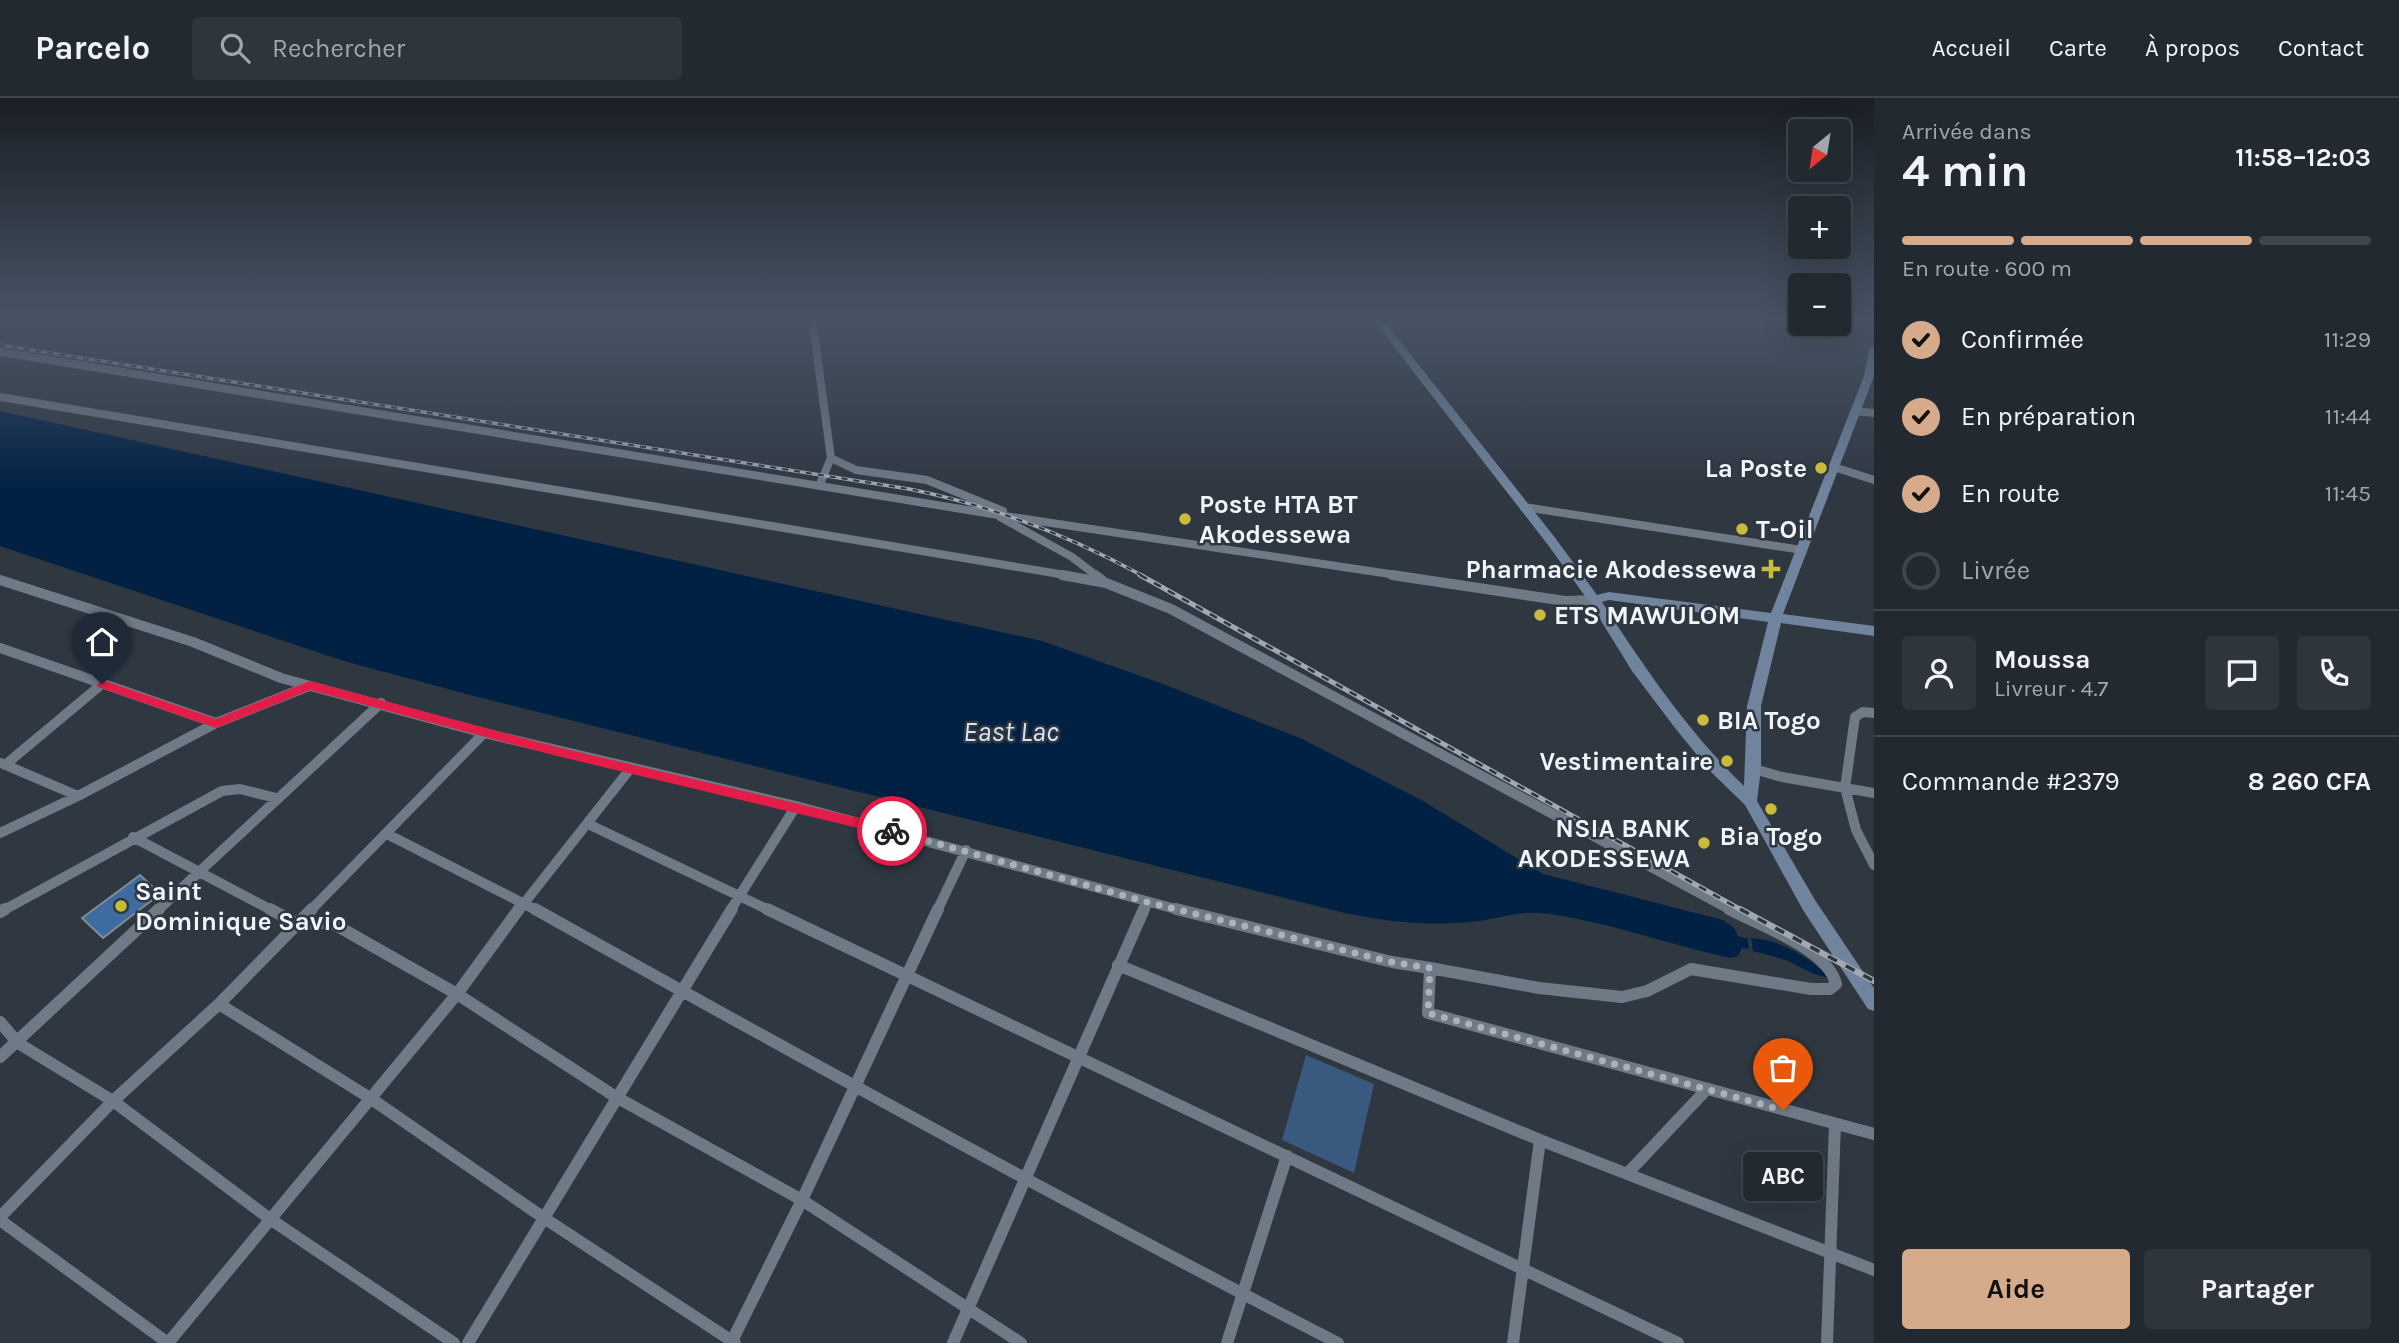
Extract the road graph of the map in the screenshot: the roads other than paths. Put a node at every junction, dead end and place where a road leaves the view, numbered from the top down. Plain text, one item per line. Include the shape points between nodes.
1 (138, 375) edge
2 (820, 375) edge
3 (1421, 375) edge
4 (1871, 377) edge
5 (0, 397) edge
6 (1856, 411) junction
7 (1874, 414) edge
8 (831, 458) junction
9 (1834, 467) junction
10 (1874, 480) edge
11 (820, 484) junction
12 (1524, 507) junction
13 (992, 514) junction
14 (1017, 517) junction
15 (1801, 550) junction
16 (5, 582) edge
17 (1106, 583) junction
18 (0, 591) edge
19 (1594, 600) junction
20 (1776, 616) junction
21 (1874, 631) edge
22 (0, 648) edge
23 (102, 684) junction
24 (310, 686) junction
25 (381, 703) junction
26 (1874, 713) edge
27 (216, 723) junction
28 (484, 733) junction
29 (2, 764) edge
30 (630, 769) junction
31 (1754, 769) junction
32 (1845, 788) junction
33 (1874, 793) edge
34 (78, 796) junction
35 (276, 798) junction
36 (1750, 800) junction
37 (796, 806) junction
38 (588, 824) junction
39 (0, 833) edge
40 (387, 834) junction
41 (133, 837) junction
42 (966, 850) junction
43 (1874, 864) edge
44 (199, 870) junction
45 (740, 895) junction
46 (1147, 902) junction
47 (524, 903) junction
48 (0, 912) edge
49 (296, 923) junction
50 (1118, 965) junction
51 (1840, 967) junction
52 (1430, 968) junction
53 (906, 974) junction
54 (681, 990) junction
55 (457, 994) junction
56 (1874, 1003) edge
57 (219, 1004) junction
58 (0, 1022) edge
59 (18, 1043) junction
60 (0, 1057) edge
61 (1078, 1057) junction
62 (853, 1087) junction
63 (1707, 1089) junction
64 (616, 1097) junction
65 (370, 1098) junction
66 (113, 1101) junction
67 (1835, 1124) junction
68 (1874, 1134) edge
69 (1540, 1140) junction
70 (1287, 1156) junction
71 (1627, 1174) junction
72 (1025, 1179) junction
73 (802, 1200) junction
74 (0, 1218) edge
75 (544, 1218) junction
76 (271, 1219) junction
77 (1831, 1253) junction
78 (1524, 1270) junction
79 (1874, 1270) edge
80 (1242, 1294) junction
81 (968, 1311) junction
82 (733, 1342) edge
83 (168, 1343) edge
84 (454, 1343) edge
85 (468, 1343) edge
86 (953, 1343) edge
87 (1021, 1343) edge
88 (1227, 1343) edge
89 (1338, 1343) edge
90 (1513, 1343) edge
91 (1678, 1343) edge
92 (1827, 1343) edge

1 - 11 street
2 - 8 street
3 - 12 street
4 - 6 street
5 - 17 street
6 - 7 street
6 - 9 street
8 - 11 street
8 - 14 street via 856,470 927,480
9 - 10 street
9 - 15 street
11 - 13 street
12 - 15 street
12 - 19 street
13 - 14 street
13 - 17 street via 1072,557
14 - 19 street via 1565,601
15 - 20 street
16 - 18 street
16 - 24 street via 193,642
17 - 51 street via 1239,643 1602,844
19 - 20 street via 1609,596
19 - 36 street via 1680,724
20 - 21 street
20 - 31 street via 1754,706
22 - 23 street
23 - 27 street
23 - 29 street
24 - 25 street
24 - 27 street
25 - 28 street
25 - 35 street
26 - 32 street via 1855,717
27 - 34 street
28 - 30 street
28 - 40 street
29 - 34 street
30 - 37 street
30 - 38 street
31 - 32 street
31 - 36 street
32 - 33 street
32 - 43 street via 1851,817
34 - 39 street
35 - 41 street via 240,789 222,791
35 - 44 street
36 - 51 street
37 - 42 street
37 - 45 street
38 - 45 street
38 - 47 street
40 - 47 street
40 - 49 street
41 - 44 street
41 - 48 street
42 - 46 street
42 - 53 street
44 - 49 street
44 - 59 street
45 - 53 street
45 - 54 street
46 - 50 street
46 - 52 street
47 - 54 street
47 - 55 street
49 - 55 street via 332,923
49 - 57 street
50 - 61 street
50 - 69 street
51 - 52 street via 1830,989 1691,969 1647,991 1622,997
51 - 56 street
52 - 63 street via 1428,1013
53 - 61 street
53 - 62 street
54 - 62 street
54 - 64 street
55 - 64 street
55 - 65 street
57 - 65 street
57 - 66 street
58 - 59 street
59 - 60 street
59 - 66 street
61 - 70 street
61 - 72 street
62 - 72 street
62 - 73 street
63 - 67 street
63 - 71 street
64 - 73 street
64 - 75 street
65 - 75 street
65 - 76 street
66 - 74 street
66 - 76 street
67 - 68 street
67 - 77 street
69 - 71 street
69 - 78 street
70 - 78 street
70 - 80 street
71 - 77 street
72 - 80 street
72 - 81 street
73 - 81 street
73 - 82 street
74 - 83 street
75 - 82 street
75 - 85 street
76 - 83 street
76 - 84 street
77 - 79 street
77 - 92 street
78 - 90 street
78 - 91 street
80 - 88 street
80 - 89 street
81 - 86 street
81 - 87 street

